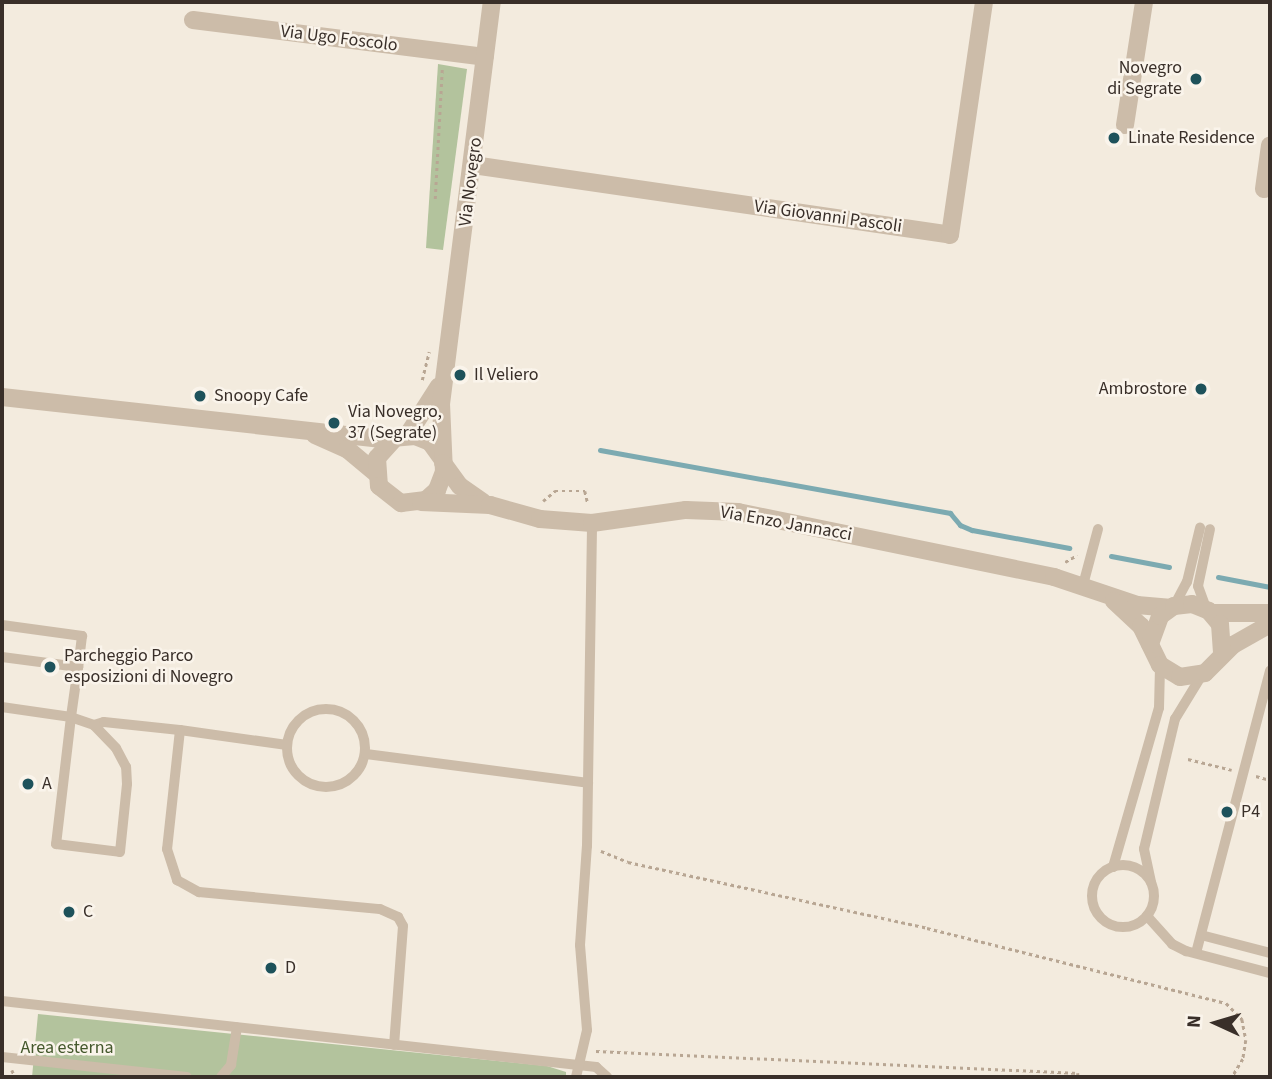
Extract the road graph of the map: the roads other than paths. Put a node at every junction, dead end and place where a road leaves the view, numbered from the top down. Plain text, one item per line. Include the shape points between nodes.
1 (492, 2) edge
2 (984, 2) edge
3 (1144, 2) edge
4 (193, 20) dead end
5 (485, 57) junction
6 (1125, 125) dead end
7 (1270, 145) edge
8 (473, 165) junction
9 (1264, 189) dead end
10 (447, 363) junction
11 (2, 397) edge
12 (295, 429) junction
13 (401, 437) junction
14 (442, 460) junction
15 (376, 473) junction
16 (421, 502) junction
17 (490, 505) junction
18 (592, 523) junction
19 (1098, 528) dead end
20 (1083, 585) junction
21 (1106, 594) junction
22 (1172, 607) junction
23 (1210, 612) junction
24 (1270, 613) edge
25 (1270, 624) edge
26 (2, 625) edge
27 (1150, 644) junction
28 (1222, 654) junction
29 (2, 657) edge
30 (1160, 665) junction
31 (78, 667) junction
32 (1270, 671) edge
33 (1202, 674) junction
34 (2, 707) edge
35 (71, 717) junction
36 (94, 725) junction
37 (180, 730) junction
38 (287, 745) junction
39 (366, 754) junction
40 (589, 783) junction
41 (1113, 867) junction
42 (1151, 883) junction
43 (1147, 916) junction
44 (1201, 935) junction
45 (1196, 953) junction
46 (1270, 953) edge
47 (1270, 973) edge
48 (2, 1001) edge
49 (237, 1027) junction
50 (394, 1045) junction
51 (2, 1057) edge
52 (580, 1066) junction
53 (187, 1077) edge
54 (221, 1077) edge
55 (576, 1077) edge
56 (607, 1077) edge

1 - 5 street, Via Novegro
2 - 8 street, Via Giovanni Pascoli via 950,235
3 - 6 street
4 - 5 street, Via Ugo Foscolo
5 - 8 street, Via Novegro
7 - 9 street
8 - 10 street, Via Novegro
10 - 13 street, Via Novegro via 428,409
10 - 14 street, Via Novegro via 440,416
11 - 12 street
12 - 13 street
12 - 15 street via 340,445
13 - 14 street via 428,441
13 - 15 street, Via Novegro via 380,453
14 - 16 street, Via Novegro via 440,485
14 - 17 street via 464,489
15 - 16 street via 390,498 406,504
16 - 17 street, Via Enzo Jannacci
17 - 18 street, Via Enzo Jannacci via 540,519
18 - 20 street, Via Enzo Jannacci via 687,510 738,512
18 - 40 lane
19 - 20 lane
20 - 21 street, Via Enzo Jannacci
21 - 22 street, Via Enzo Jannacci via 1146,607
21 - 27 street, Via Enzo Jannacci via 1136,620
22 - 23 street, Via Enzo Jannacci via 1192,604
22 - 23 lane via 1187,582 1205,529 1198,586
22 - 27 street via 1156,621
23 - 24 street, Via Enzo Jannacci
23 - 28 street via 1222,630
25 - 28 street
26 - 31 lane via 82,636
27 - 30 street, Via Enzo Jannacci
28 - 33 street
29 - 31 lane
30 - 33 street via 1180,677
30 - 41 lane via 1159,708
31 - 35 lane
32 - 44 lane
33 - 42 lane via 1175,719 1144,849
34 - 35 lane
35 - 36 lane
35 - 36 lane via 56,844 120,852 126,767
36 - 37 lane via 104,722
37 - 38 lane
37 - 50 lane via 167,849 177,880 199,892 380,909 398,917 403,926
38 - 39 lane via 294,771 315,786 342,785 361,767
38 - 39 lane via 297,722 318,709 331,709 343,712 361,730
39 - 40 lane
40 - 52 lane via 580,945 584,1050
41 - 42 lane via 1135,868
41 - 43 lane via 1099,877 1093,889 1098,914 1108,923 1125,927
42 - 43 lane via 1154,900
43 - 45 lane via 1172,944
44 - 45 lane
44 - 46 lane
45 - 47 lane
48 - 49 lane
49 - 50 lane
49 - 54 lane via 231,1065
50 - 52 lane
51 - 53 lane
52 - 55 lane
52 - 56 lane via 596,1067

